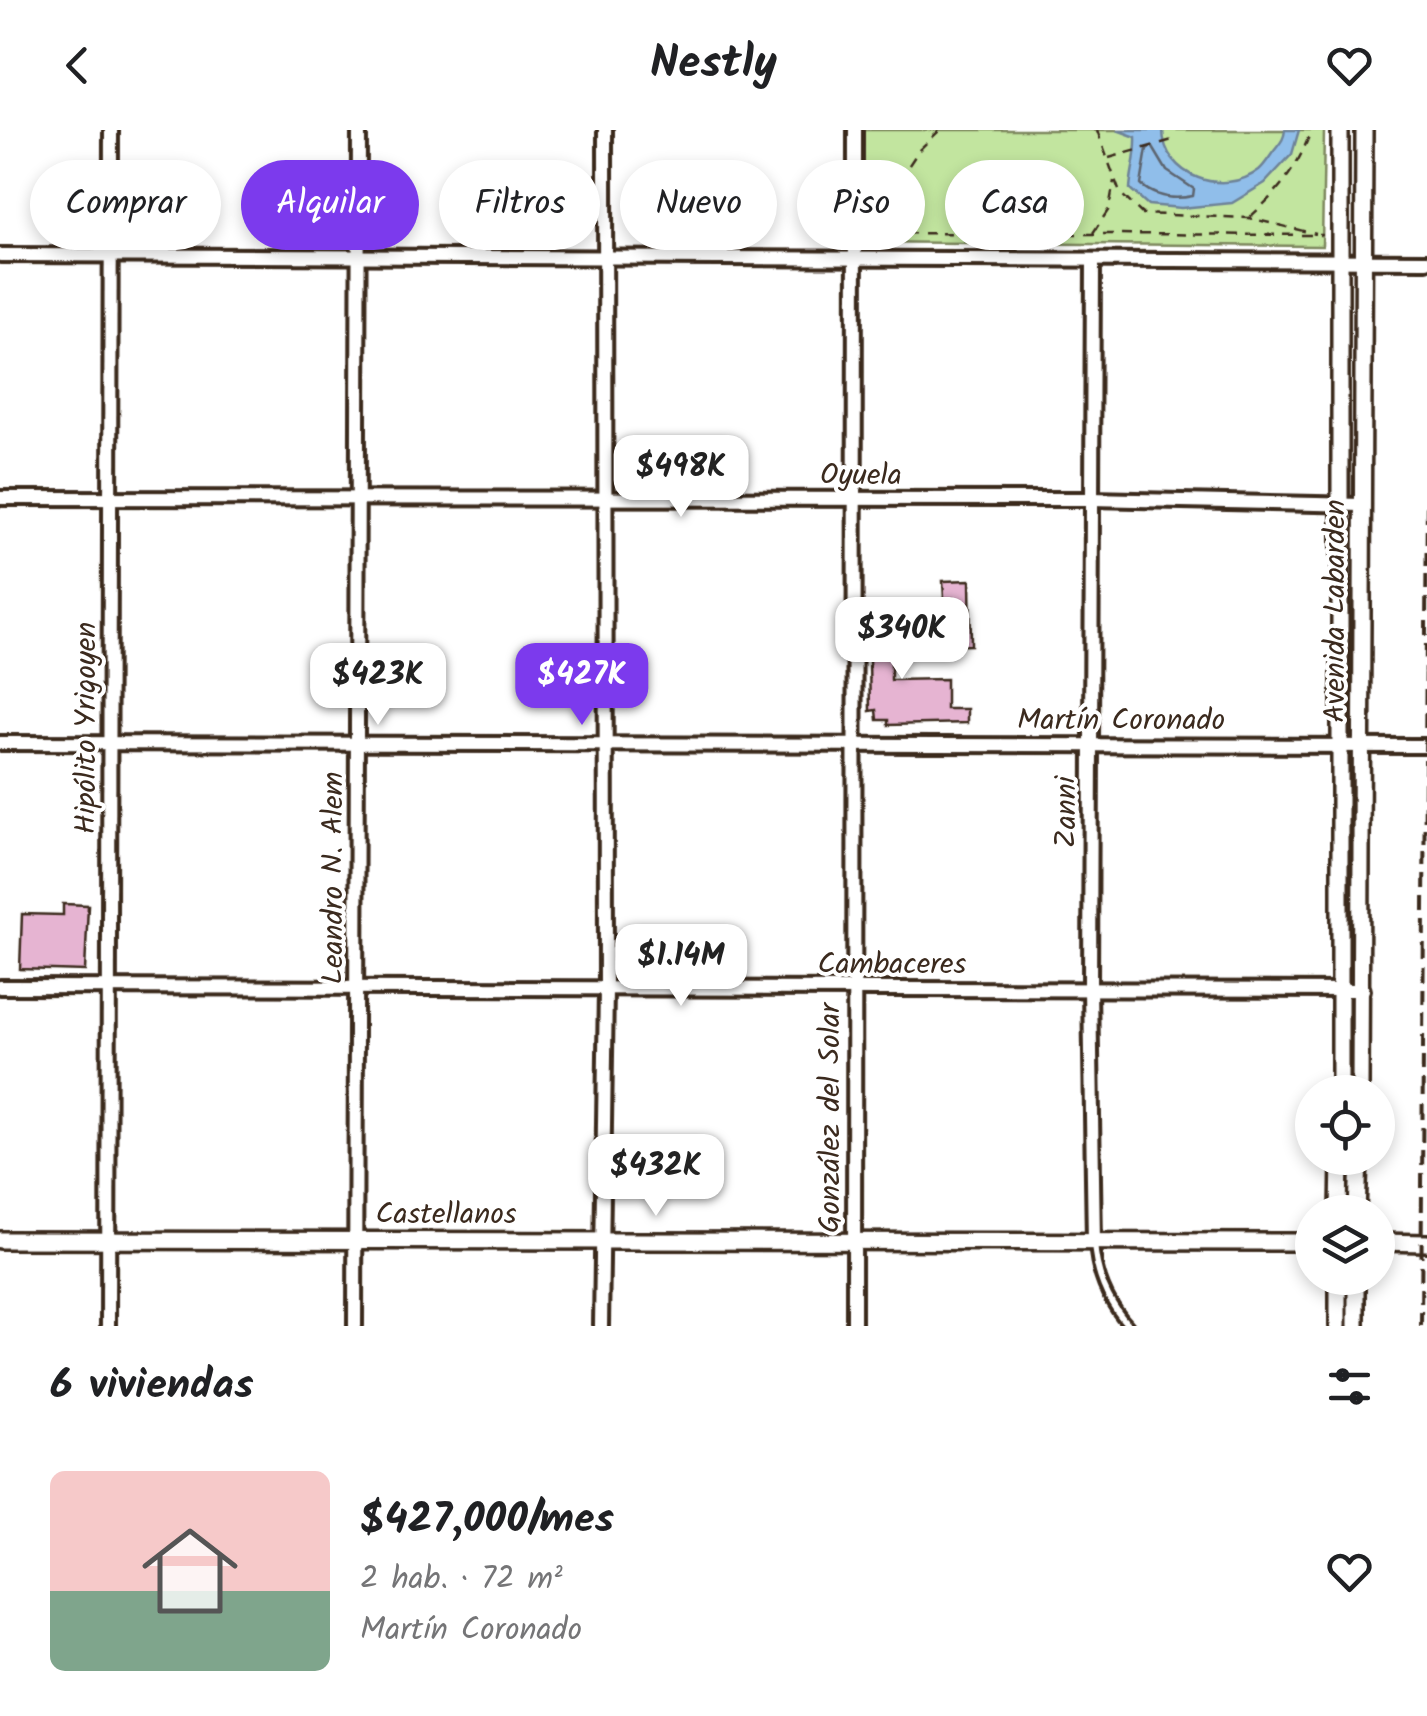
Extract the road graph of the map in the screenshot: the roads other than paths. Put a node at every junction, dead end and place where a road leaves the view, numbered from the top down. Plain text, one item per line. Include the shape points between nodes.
1 (112, 130) edge
2 (358, 130) edge
3 (605, 130) edge
4 (855, 130) edge
5 (1340, 130) edge
6 (1364, 130) edge
7 (0, 254) edge
8 (111, 255) junction
9 (359, 255) junction
10 (603, 256) junction
11 (855, 260) junction
12 (1093, 261) junction
13 (1339, 262) junction
14 (1364, 262) junction
15 (1427, 262) edge
16 (0, 498) edge
17 (111, 498) junction
18 (358, 498) junction
19 (604, 499) junction
20 (854, 499) junction
21 (1091, 499) junction
22 (1362, 505) junction
23 (1341, 506) junction
24 (0, 743) edge
25 (110, 743) junction
26 (357, 743) junction
27 (603, 744) junction
28 (854, 744) junction
29 (1090, 744) junction
30 (1342, 744) junction
31 (1362, 744) junction
32 (1427, 746) edge
33 (0, 987) edge
34 (110, 987) junction
35 (356, 988) junction
36 (606, 988) junction
37 (854, 988) junction
38 (1090, 988) junction
39 (1342, 988) junction
40 (1363, 990) junction
41 (1340, 1075) edge
42 (1360, 1075) edge
43 (0, 1240) edge
44 (108, 1240) junction
45 (355, 1240) junction
46 (602, 1241) junction
47 (854, 1242) junction
48 (1094, 1242) junction
49 (1295, 1242) edge
50 (1395, 1242) edge
51 (1427, 1243) edge
52 (1338, 1295) edge
53 (1356, 1295) edge
54 (108, 1326) edge
55 (355, 1326) edge
56 (602, 1326) edge
57 (854, 1326) edge
58 (1128, 1326) edge
59 (1338, 1326) edge
60 (1356, 1326) edge

1 - 8 street, Hipólito Yrigoyen
2 - 9 street, Leandro N. Alem
3 - 10 street
4 - 11 street, González del Solar
5 - 13 street, Avenida Labarden
6 - 14 street, Avenida Labarden
7 - 8 street
8 - 9 street
8 - 17 street, Hipólito Yrigoyen
9 - 10 street
9 - 18 street, Leandro N. Alem
10 - 11 street
10 - 19 street
11 - 12 street
11 - 20 street, González del Solar
12 - 13 street
12 - 21 street, Zanni
13 - 14 street
13 - 23 street, Avenida Labarden
14 - 15 street
14 - 22 street, Avenida Labarden
16 - 17 street, Oyuela
17 - 18 street, Oyuela
17 - 25 street, Hipólito Yrigoyen
18 - 19 street, Oyuela
18 - 26 street, Leandro N. Alem
19 - 20 street, Oyuela
19 - 27 street
20 - 21 street, Oyuela
20 - 28 street, González del Solar
21 - 23 street, Oyuela
21 - 29 street, Zanni
22 - 23 street, Oyuela
22 - 31 street, Avenida Labarden
23 - 30 street, Avenida Labarden
24 - 25 street, Martín Coronado
25 - 26 street, Martín Coronado
25 - 34 street, Hipólito Yrigoyen
26 - 27 street, Martín Coronado
26 - 35 street, Leandro N. Alem
27 - 28 street, Martín Coronado
27 - 36 street
28 - 29 street, Martín Coronado
28 - 37 street, González del Solar
29 - 30 street, Martín Coronado
29 - 38 street, Zanni
30 - 31 street, Martín Coronado
30 - 39 street, Avenida Labarden
31 - 32 street, Martín Coronado
31 - 40 street, Avenida Labarden
33 - 34 street, Cambaceres
34 - 35 street, Cambaceres
34 - 44 street, Hipólito Yrigoyen
35 - 36 street, Cambaceres
35 - 45 street, Leandro N. Alem
36 - 37 street, Cambaceres
36 - 46 street
37 - 38 street, Cambaceres
37 - 47 street, González del Solar
38 - 39 street, Cambaceres
38 - 48 street, Zanni
39 - 40 street, Cambaceres
39 - 41 street, Avenida Labarden
40 - 42 street, Avenida Labarden
43 - 44 street, Castellanos
44 - 45 street, Castellanos
44 - 54 street, Hipólito Yrigoyen
45 - 46 street, Castellanos
45 - 55 street, Leandro N. Alem
46 - 47 street, Castellanos
46 - 56 street
47 - 48 street, Castellanos
47 - 57 street, González del Solar
48 - 49 street, Castellanos
48 - 58 lane via 1095,1267
50 - 51 street
52 - 59 street
53 - 60 street

